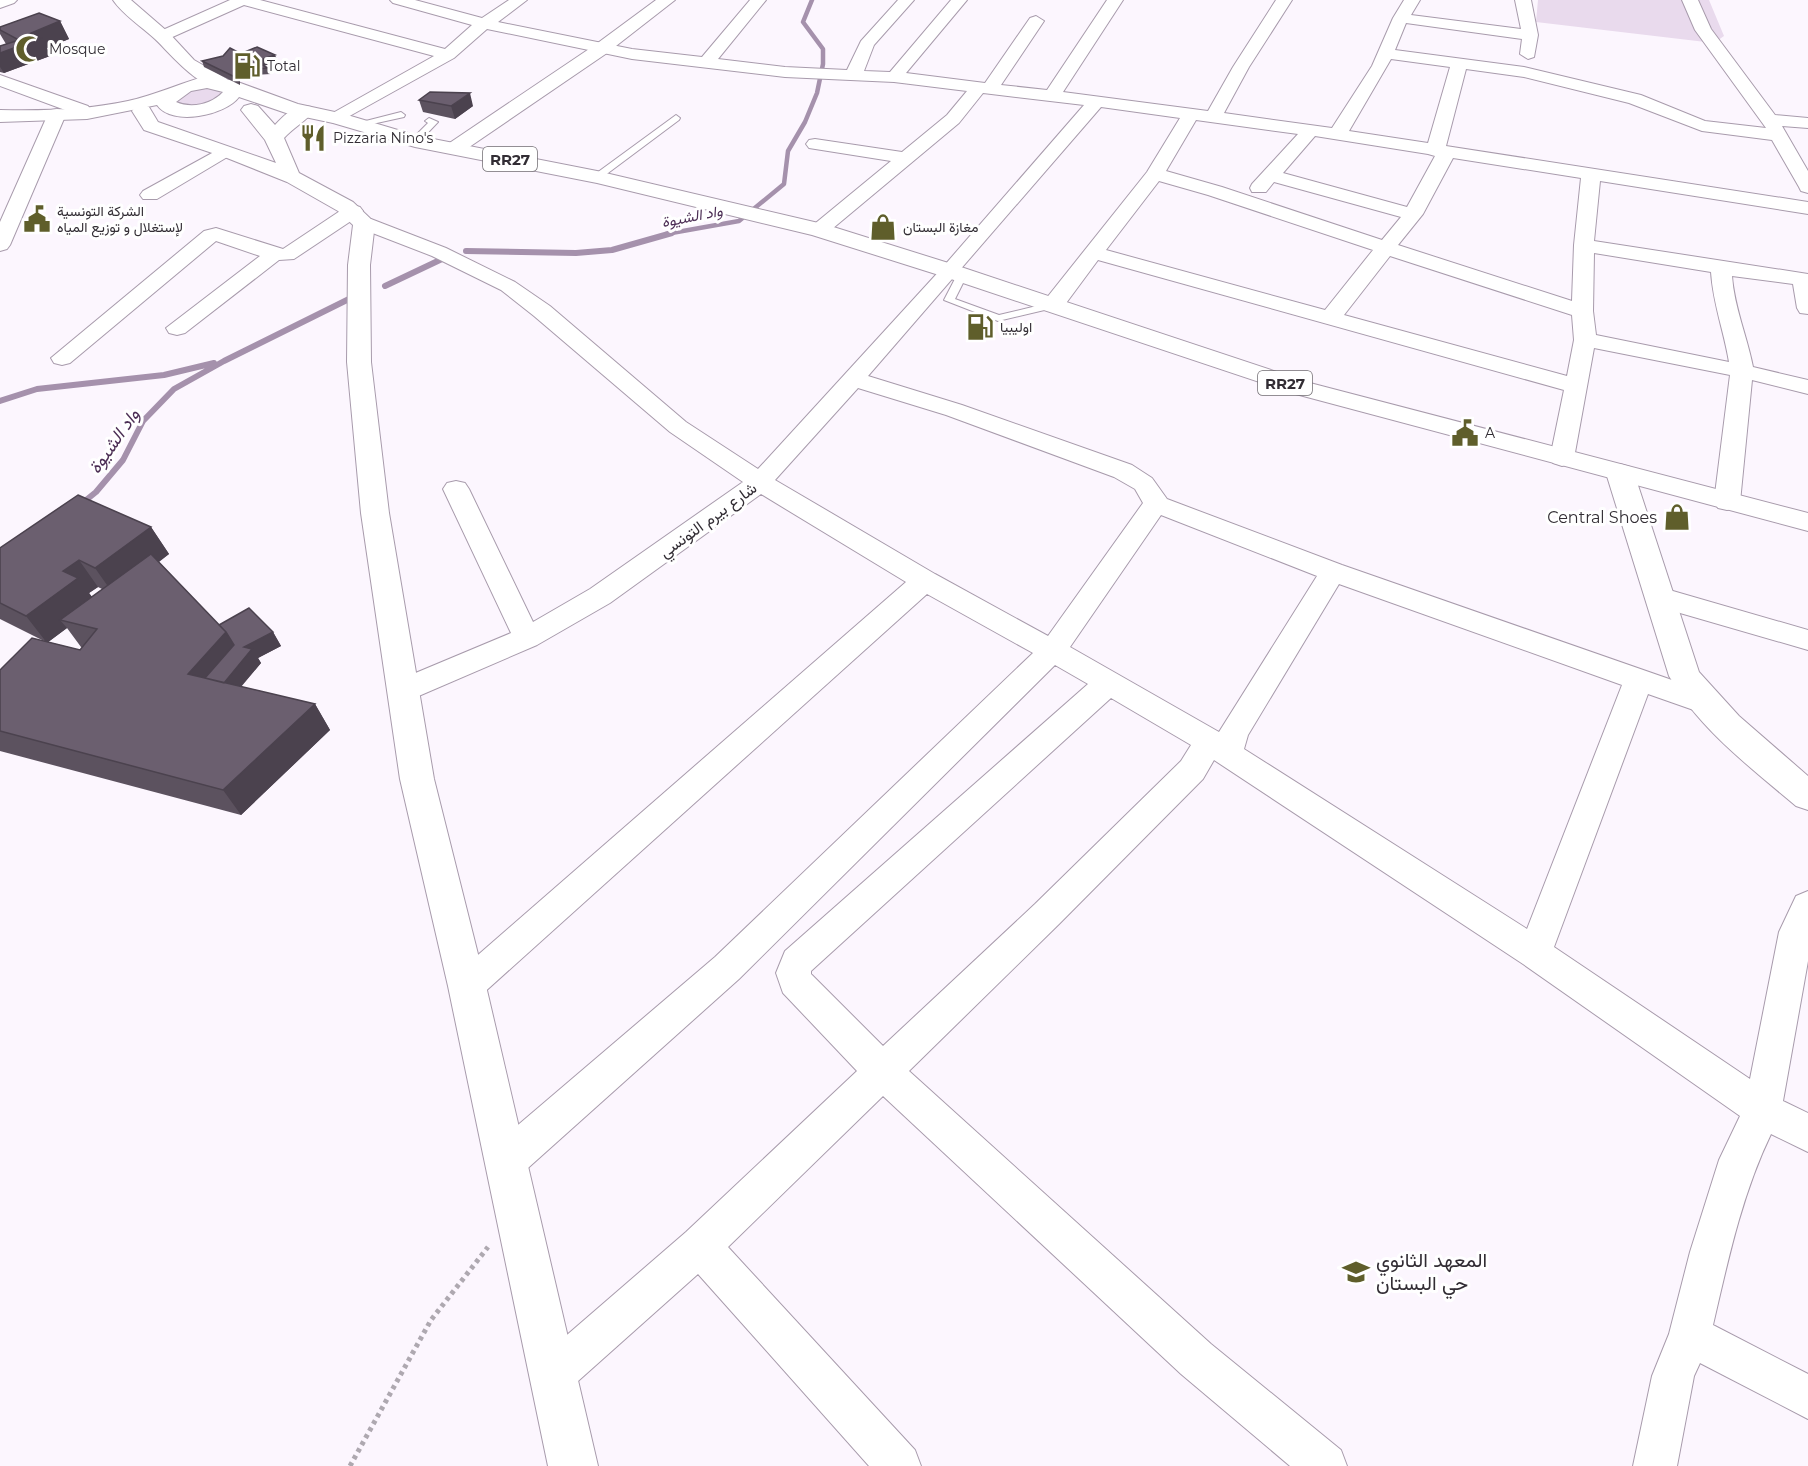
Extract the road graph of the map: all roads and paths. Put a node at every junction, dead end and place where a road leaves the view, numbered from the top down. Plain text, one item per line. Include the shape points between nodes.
1 (9, 0) edge
2 (121, 0) edge
3 (243, 0) edge
4 (519, 0) edge
5 (667, 0) edge
6 (759, 0) edge
7 (906, 0) edge
8 (940, 0) edge
9 (1115, 0) edge
10 (1284, 0) edge
11 (1412, 0) edge
12 (1523, 0) edge
13 (1689, 0) edge
14 (405, 1) edge
15 (958, 1) edge
16 (0, 3) edge
17 (1401, 18) junction
18 (1036, 21) dead end
19 (485, 24) junction
20 (1530, 35) junction
21 (162, 36) junction
22 (601, 50) junction
23 (1385, 53) junction
24 (448, 54) junction
25 (193, 62) junction
26 (706, 63) junction
27 (1459, 63) junction
28 (1524, 72) junction
29 (854, 74) junction
30 (894, 77) junction
31 (0, 80) edge
32 (232, 84) junction
33 (984, 87) junction
34 (1052, 96) junction
35 (183, 100) junction
36 (1097, 101) junction
37 (250, 110) junction
38 (299, 110) junction
39 (106, 111) junction
40 (142, 111) junction
41 (86, 112) junction
42 (57, 114) junction
43 (1191, 114) junction
44 (401, 115) dead end
45 (1213, 117) junction
46 (4, 118) edge
47 (676, 118) dead end
48 (429, 121) dead end
49 (345, 122) junction
50 (1808, 123) edge
51 (1774, 128) junction
52 (1311, 130) junction
53 (1337, 135) junction
54 (276, 136) junction
55 (415, 141) junction
56 (815, 144) dead end
57 (455, 148) junction
58 (223, 152) junction
59 (1441, 152) junction
60 (907, 158) junction
61 (1155, 174) junction
62 (1591, 175) junction
63 (290, 176) junction
64 (1272, 176) junction
65 (597, 177) junction
66 (1808, 186) edge
67 (150, 195) dead end
68 (1243, 202) junction
69 (1808, 208) edge
70 (1413, 214) junction
71 (358, 217) junction
72 (819, 230) junction
73 (0, 245) edge
74 (1584, 245) junction
75 (1386, 249) junction
76 (1095, 253) junction
77 (275, 254) junction
78 (1721, 268) junction
79 (956, 273) junction
80 (1805, 280) edge
81 (1053, 305) junction
82 (1808, 308) edge
83 (1582, 311) junction
84 (1330, 318) junction
85 (177, 328) dead end
86 (1585, 340) junction
87 (62, 358) dead end
88 (1742, 371) junction
89 (853, 379) junction
90 (1576, 386) junction
91 (1808, 387) edge
92 (1562, 458) junction
93 (1620, 472) junction
94 (760, 482) junction
95 (456, 489) dead end
96 (1727, 502) junction
97 (1156, 504) junction
98 (1808, 522) edge
99 (1333, 572) junction
100 (925, 580) junction
101 (1659, 597) junction
102 (527, 638) junction
103 (1808, 640) edge
104 (1052, 651) junction
105 (1638, 681) junction
106 (1109, 683) junction
107 (404, 690) junction
108 (1705, 703) junction
109 (1218, 747) junction
110 (1808, 796) edge
111 (1808, 906) edge
112 (1535, 953) junction
113 (467, 986) junction
114 (883, 1072) junction
115 (1763, 1110) junction
116 (1808, 1132) edge
117 (505, 1162) junction
118 (516, 1212) junction
119 (700, 1246) junction
120 (1690, 1335) junction
121 (553, 1375) junction
122 (1808, 1397) edge
123 (350, 1466) edge
124 (573, 1466) edge
125 (899, 1466) edge
126 (1325, 1466) edge
127 (1655, 1466) edge

1 - 16 street
2 - 21 street
3 - 21 street
3 - 24 street
4 - 19 street
5 - 22 street
6 - 26 street
7 - 29 street via 867,44
8 - 15 street
9 - 34 street
10 - 45 street
11 - 17 street
12 - 20 street
13 - 51 street via 1709,38
14 - 19 street
15 - 30 street
17 - 20 street
17 - 23 street
18 - 33 street
19 - 22 street
19 - 24 street
20 - 28 street
21 - 25 street
22 - 26 street
22 - 57 street
23 - 27 street
23 - 53 street
24 - 49 street
25 - 32 street
25 - 35 street
26 - 29 street via 785,72
27 - 28 street
27 - 59 street
28 - 51 street via 1635,99 1702,126
29 - 30 street
30 - 33 street
31 - 41 street
32 - 35 street, RR27 via 200,83
32 - 35 street, RR27 via 231,97 225,101
32 - 38 street, RR27
33 - 34 street
33 - 60 street
34 - 36 street
35 - 37 street, RR27
35 - 39 street, RR27
35 - 40 street, RR27
36 - 43 street
36 - 79 street, شارع بيرم التونسي
37 - 38 street, RR27
37 - 54 street
38 - 49 street, RR27
38 - 54 street
39 - 40 street, RR27
39 - 41 street, RR27
40 - 58 street via 151,126
41 - 42 street, RR27
42 - 46 street, RR27
42 - 73 street
43 - 45 street
43 - 61 street
44 - 49 lane
45 - 52 street
47 - 65 lane
48 - 55 lane via 434,122
49 - 55 street, RR27
50 - 51 street
51 - 66 street
52 - 53 street
52 - 64 street
53 - 59 street
54 - 63 street
55 - 57 street, RR27
56 - 60 street
57 - 65 street, RR27
58 - 63 street
58 - 67 street
59 - 62 street
59 - 70 street
60 - 72 street
61 - 68 street
61 - 76 street
62 - 69 street
62 - 74 street
63 - 71 street
64 - 68 street
64 - 70 street
65 - 72 street, RR27
68 - 75 street
70 - 75 street
71 - 77 street via 290,254
71 - 94 street via 508,286 678,427
71 - 107 street via 359,362 375,513
72 - 79 street, RR27
74 - 78 street
74 - 83 street
75 - 83 street
75 - 84 street
76 - 81 street
76 - 84 street
77 - 85 street
77 - 87 street via 211,235
78 - 80 street
78 - 88 street via 1723,298
79 - 81 street, RR27
79 - 89 street, شارع بيرم التونسي
80 - 82 street
81 - 92 street, RR27 via 1301,388
83 - 86 street
84 - 90 street
86 - 88 street
86 - 90 street
88 - 91 street
88 - 96 street
89 - 94 street, شارع بيرم التونسي
89 - 97 street via 954,410 1123,471 1144,483
90 - 92 street
92 - 93 street, RR27
93 - 96 street, RR27
93 - 101 street
94 - 100 street
94 - 102 street, شارع بيرم التونسي via 600,596
95 - 102 street
96 - 98 street, RR27
97 - 99 street
97 - 104 street
99 - 105 street
99 - 109 street via 1233,733
100 - 104 street
100 - 113 street
101 - 103 street
101 - 108 street via 1685,676
102 - 107 street, شارع بيرم التونسي
104 - 106 street
104 - 117 street via 727,968
105 - 108 street
105 - 112 street
106 - 109 street
106 - 114 street via 797,962 795,982
107 - 113 street via 417,778
108 - 110 street
109 - 112 street
109 - 114 street
111 - 115 street via 1796,932
112 - 115 street
113 - 117 street
114 - 119 street
114 - 126 street via 1196,1359
115 - 116 street
115 - 120 street via 1738,1160
117 - 118 street
118 - 121 street
118 - 123 path via 431,1320
119 - 121 street
119 - 125 street
120 - 122 street
120 - 127 street via 1673,1376
121 - 124 street

